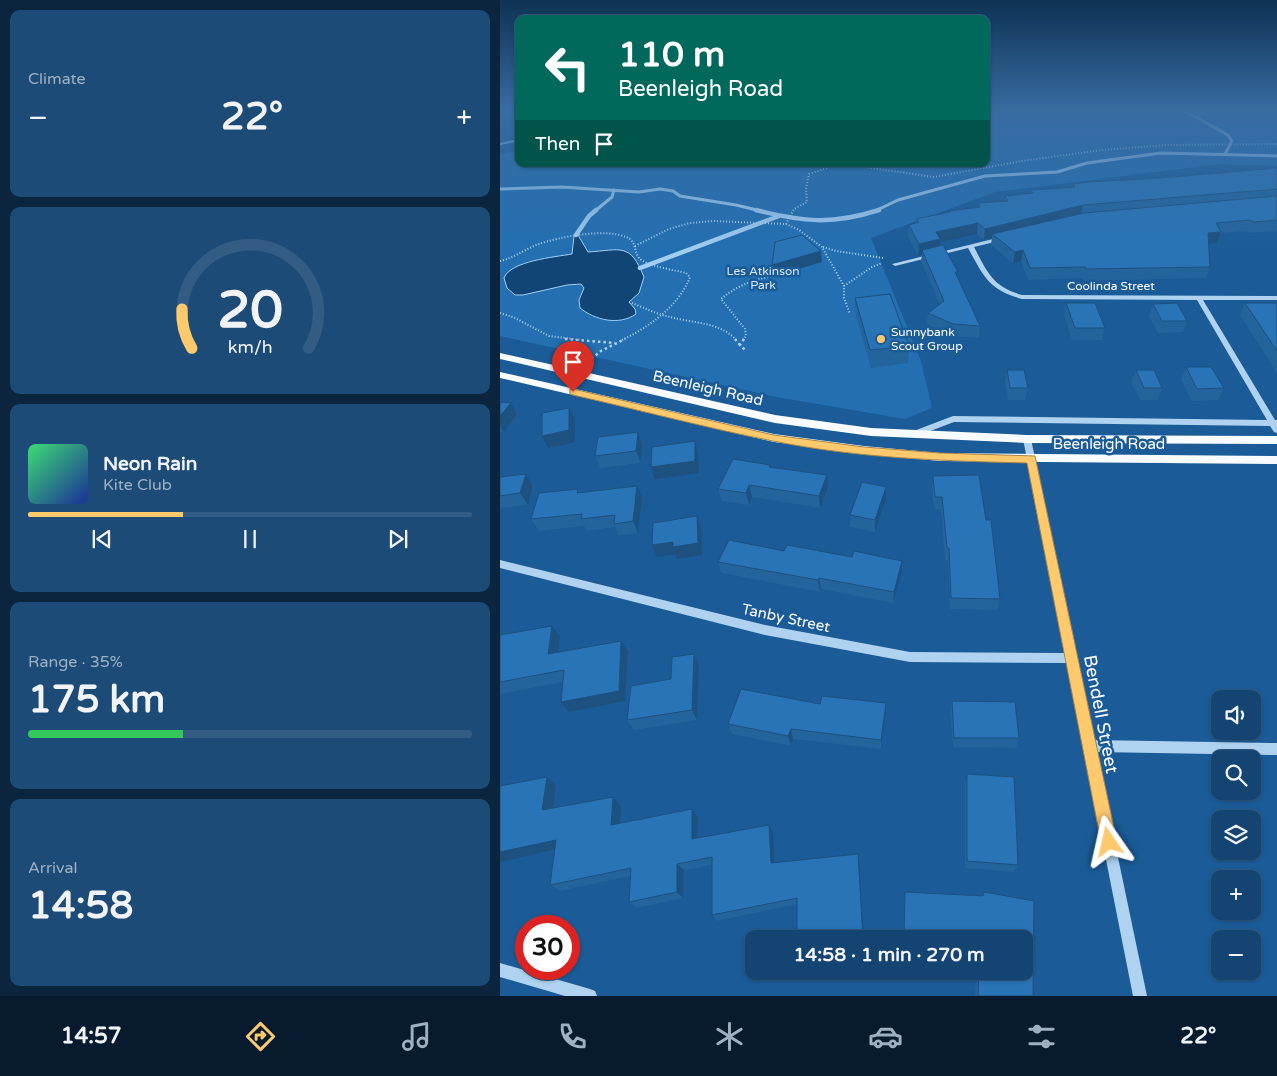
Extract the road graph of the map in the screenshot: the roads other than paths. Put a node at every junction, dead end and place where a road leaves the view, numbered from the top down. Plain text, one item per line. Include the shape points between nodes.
1 (1007, 237) edge
2 (970, 246) junction
3 (894, 264) dead end
4 (1199, 298) junction
5 (1277, 298) edge
6 (500, 356) edge
7 (500, 375) edge
8 (1276, 425) edge
9 (911, 435) junction
10 (1028, 440) junction
11 (1277, 440) edge
12 (1031, 459) junction
13 (1277, 460) edge
14 (500, 564) edge
15 (1072, 658) junction
16 (1090, 746) junction
17 (1277, 749) edge
18 (500, 970) edge
19 (590, 996) edge
20 (1140, 996) edge

1 - 2 street
2 - 3 street
2 - 4 street, Coolinda Street via 993,286 1022,297
4 - 5 street, Coolinda Street
4 - 8 street
6 - 9 main road, Beenleigh Road via 775,419
7 - 12 main road, Beenleigh Road via 774,438 940,457
8 - 9 street, Beenleigh Road via 953,419
9 - 10 main road, Beenleigh Road
10 - 11 main road, Beenleigh Road
10 - 12 street, Bendell Street
12 - 13 main road, Beenleigh Road
12 - 15 street, Bendell Street
14 - 15 street, Tanby Street via 765,630 910,657
15 - 16 street, Bendell Street
16 - 17 street
16 - 20 street, Bendell Street
18 - 19 street

